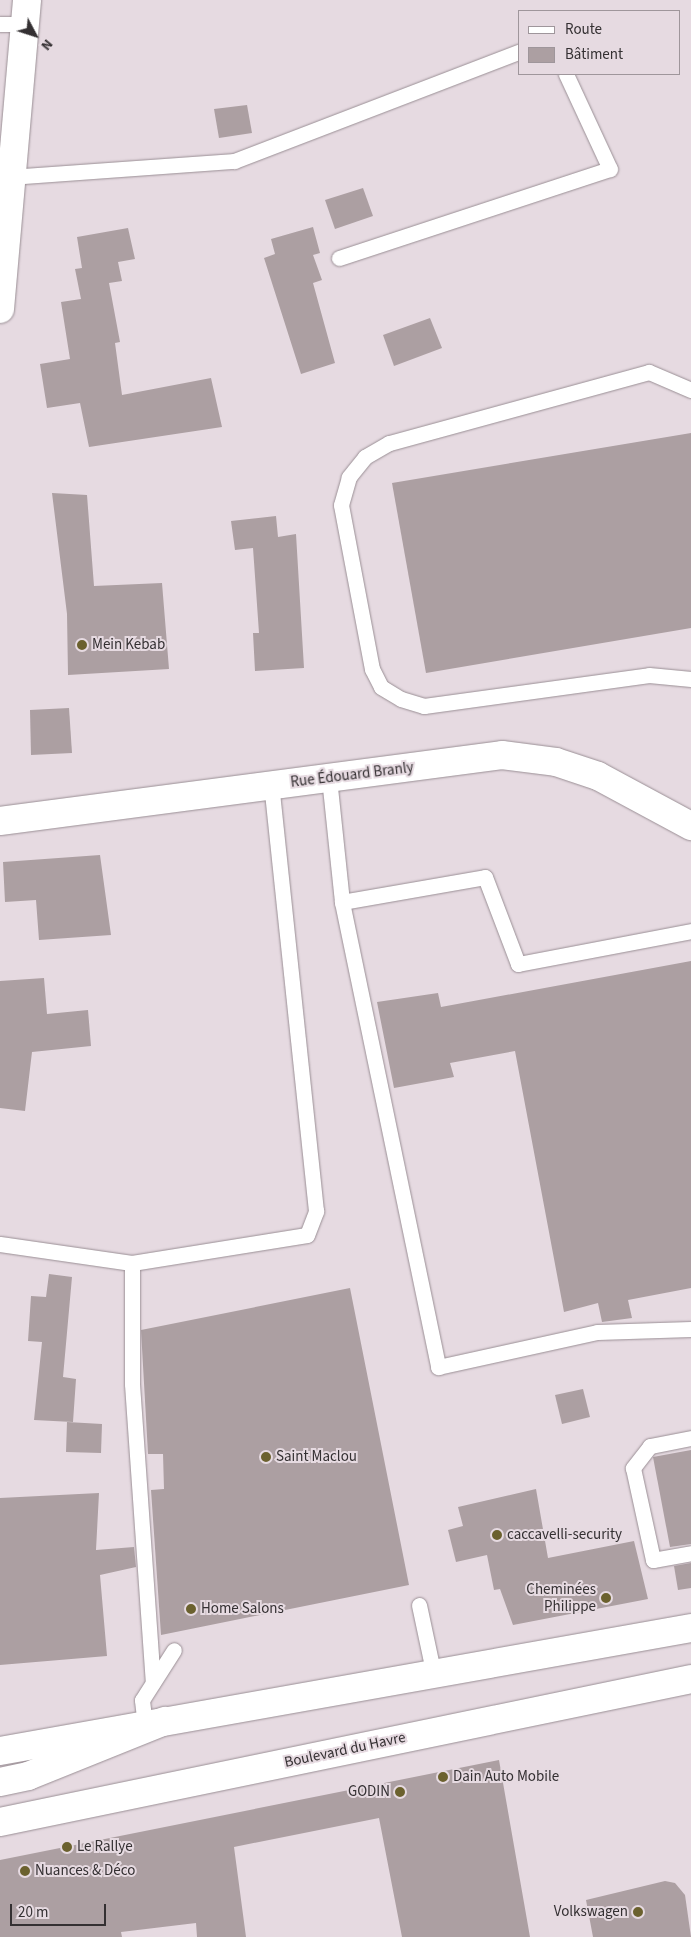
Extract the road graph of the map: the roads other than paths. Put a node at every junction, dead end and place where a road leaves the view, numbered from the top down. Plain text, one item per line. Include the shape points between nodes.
1 (17, 16) edge
2 (518, 52) edge
3 (566, 75) edge
4 (7, 165) edge
5 (339, 258) dead end
6 (0, 308) edge
7 (691, 390) edge
8 (691, 679) edge
9 (329, 778) junction
10 (271, 786) junction
11 (0, 820) edge
12 (691, 826) edge
13 (342, 902) junction
14 (691, 932) edge
15 (0, 1244) edge
16 (132, 1263) junction
17 (691, 1329) edge
18 (691, 1438) edge
19 (691, 1553) edge
20 (419, 1605) dead end
21 (691, 1628) edge
22 (174, 1650) dead end
23 (433, 1671) junction
24 (691, 1679) edge
25 (153, 1682) junction
26 (155, 1723) junction
27 (0, 1751) edge
28 (0, 1782) edge
29 (0, 1822) edge

1 - 4 main road
2 - 4 lane via 234,161
3 - 5 lane via 610,169
4 - 6 main road
7 - 8 lane via 650,372 388,443 365,457 349,477 341,505 372,669 381,688 401,699 424,706 649,675
9 - 10 main road, Rue Édouard Branly
9 - 12 main road, Rue Édouard Branly via 502,756 556,762 598,776
9 - 13 lane
10 - 11 main road, Rue Édouard Branly
10 - 16 lane via 316,1211 307,1235
13 - 14 lane via 485,877 518,964
13 - 17 lane via 438,1367 597,1332
15 - 16 lane
16 - 25 lane via 132,1384
18 - 19 lane via 650,1446 633,1468 653,1560
20 - 23 lane
21 - 23 main road
22 - 25 lane
23 - 26 main road
24 - 29 main road, Boulevard du Havre
25 - 26 lane via 142,1700
26 - 27 main road
26 - 28 main road via 28,1776

